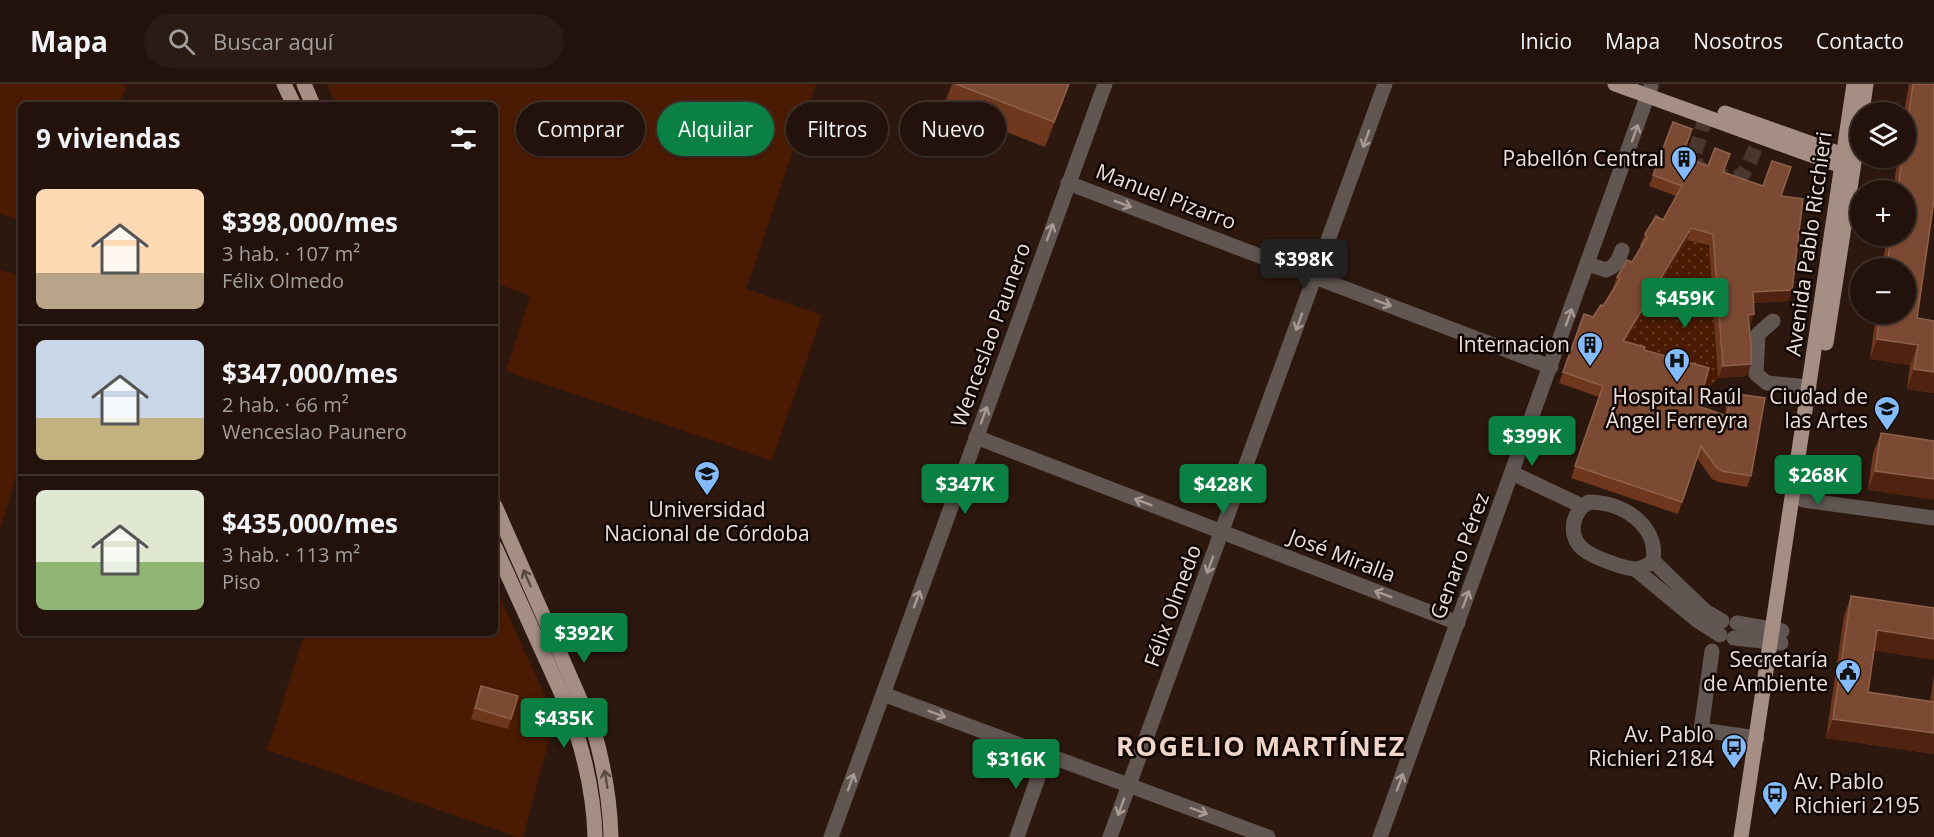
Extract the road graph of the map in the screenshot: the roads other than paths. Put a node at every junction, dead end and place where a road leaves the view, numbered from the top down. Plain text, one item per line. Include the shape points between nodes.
1 (284, 84) edge
2 (304, 84) edge
3 (1104, 84) edge
4 (1385, 84) edge
5 (1615, 84) edge
6 (1854, 84) edge
7 (1866, 84) edge
8 (1648, 89) edge
9 (293, 102) edge
10 (312, 102) edge
11 (1863, 102) edge
12 (1850, 156) edge
13 (1848, 163) junction
14 (1068, 183) junction
15 (1622, 250) dead end
16 (1588, 264) junction
17 (1316, 277) junction
18 (1773, 321) dead end
19 (1551, 367) junction
20 (1809, 387) junction
21 (976, 437) junction
22 (1512, 473) junction
23 (1803, 500) junction
24 (1582, 506) junction
25 (498, 513) edge
26 (1934, 518) edge
27 (1222, 532) junction
28 (498, 554) edge
29 (1653, 561) junction
30 (1635, 569) junction
31 (1458, 623) junction
32 (1728, 629) junction
33 (1777, 636) junction
34 (1712, 651) dead end
35 (883, 694) junction
36 (1757, 738) junction
37 (1046, 754) junction
38 (1129, 785) junction
39 (595, 837) edge
40 (611, 837) edge
41 (831, 837) edge
42 (1017, 837) edge
43 (1110, 837) edge
44 (1268, 837) edge
45 (1380, 837) edge
46 (1741, 837) edge
47 (1751, 837) edge

1 - 9 main road
2 - 10 main road
3 - 14 street, Wenceslao Paunero
4 -> 17 street, Félix Olmedo
5 - 8 main road
6 - 13 main road, Avenida Pablo Ricchieri
7 - 11 main road
8 - 13 main road
16 -> 8 street, Genaro Pérez
12 - 13 main road, Avenida Pablo Ricchieri
13 - 20 main road, Avenida Pablo Ricchieri
13 - 23 main road, Avenida Pablo Ricchieri
14 -> 17 street, Manuel Pizarro
21 -> 14 street, Wenceslao Paunero
15 - 16 street via 1617,265 1611,268
19 -> 16 street, Genaro Pérez
17 -> 19 street, Manuel Pizarro
17 -> 27 street, Félix Olmedo
18 - 20 street via 1758,334 1756,374 1767,383
19 - 22 street, Genaro Pérez
20 - 33 main road, Avenida Pablo Ricchieri
27 -> 21 street, José Miralla
35 -> 21 street, Wenceslao Paunero
22 - 24 street
31 -> 22 street, Genaro Pérez
23 - 26 street
23 - 33 main road, Avenida Pablo Ricchieri
24 - 29 street via 1598,502 1631,513 1652,538
24 - 30 street via 1573,526 1583,549
40 -> 25 main road via 610,803 594,731
31 -> 27 street, José Miralla
27 -> 38 street, Félix Olmedo
28 - 39 main road via 577,732 591,793
29 - 30 street
29 - 32 street
30 - 32 street via 1698,621
45 -> 31 street, Genaro Pérez
32 - 33 street
33 - 36 main road, Avenida Pablo Ricchieri
33 - 47 main road, Avenida Pablo Ricchieri
34 - 36 street via 1701,730
35 -> 37 street
41 -> 35 street, Wenceslao Paunero
36 - 46 main road, Avenida Pablo Ricchieri
37 - 38 street
37 - 42 street
38 -> 43 street, Félix Olmedo
38 -> 44 street

